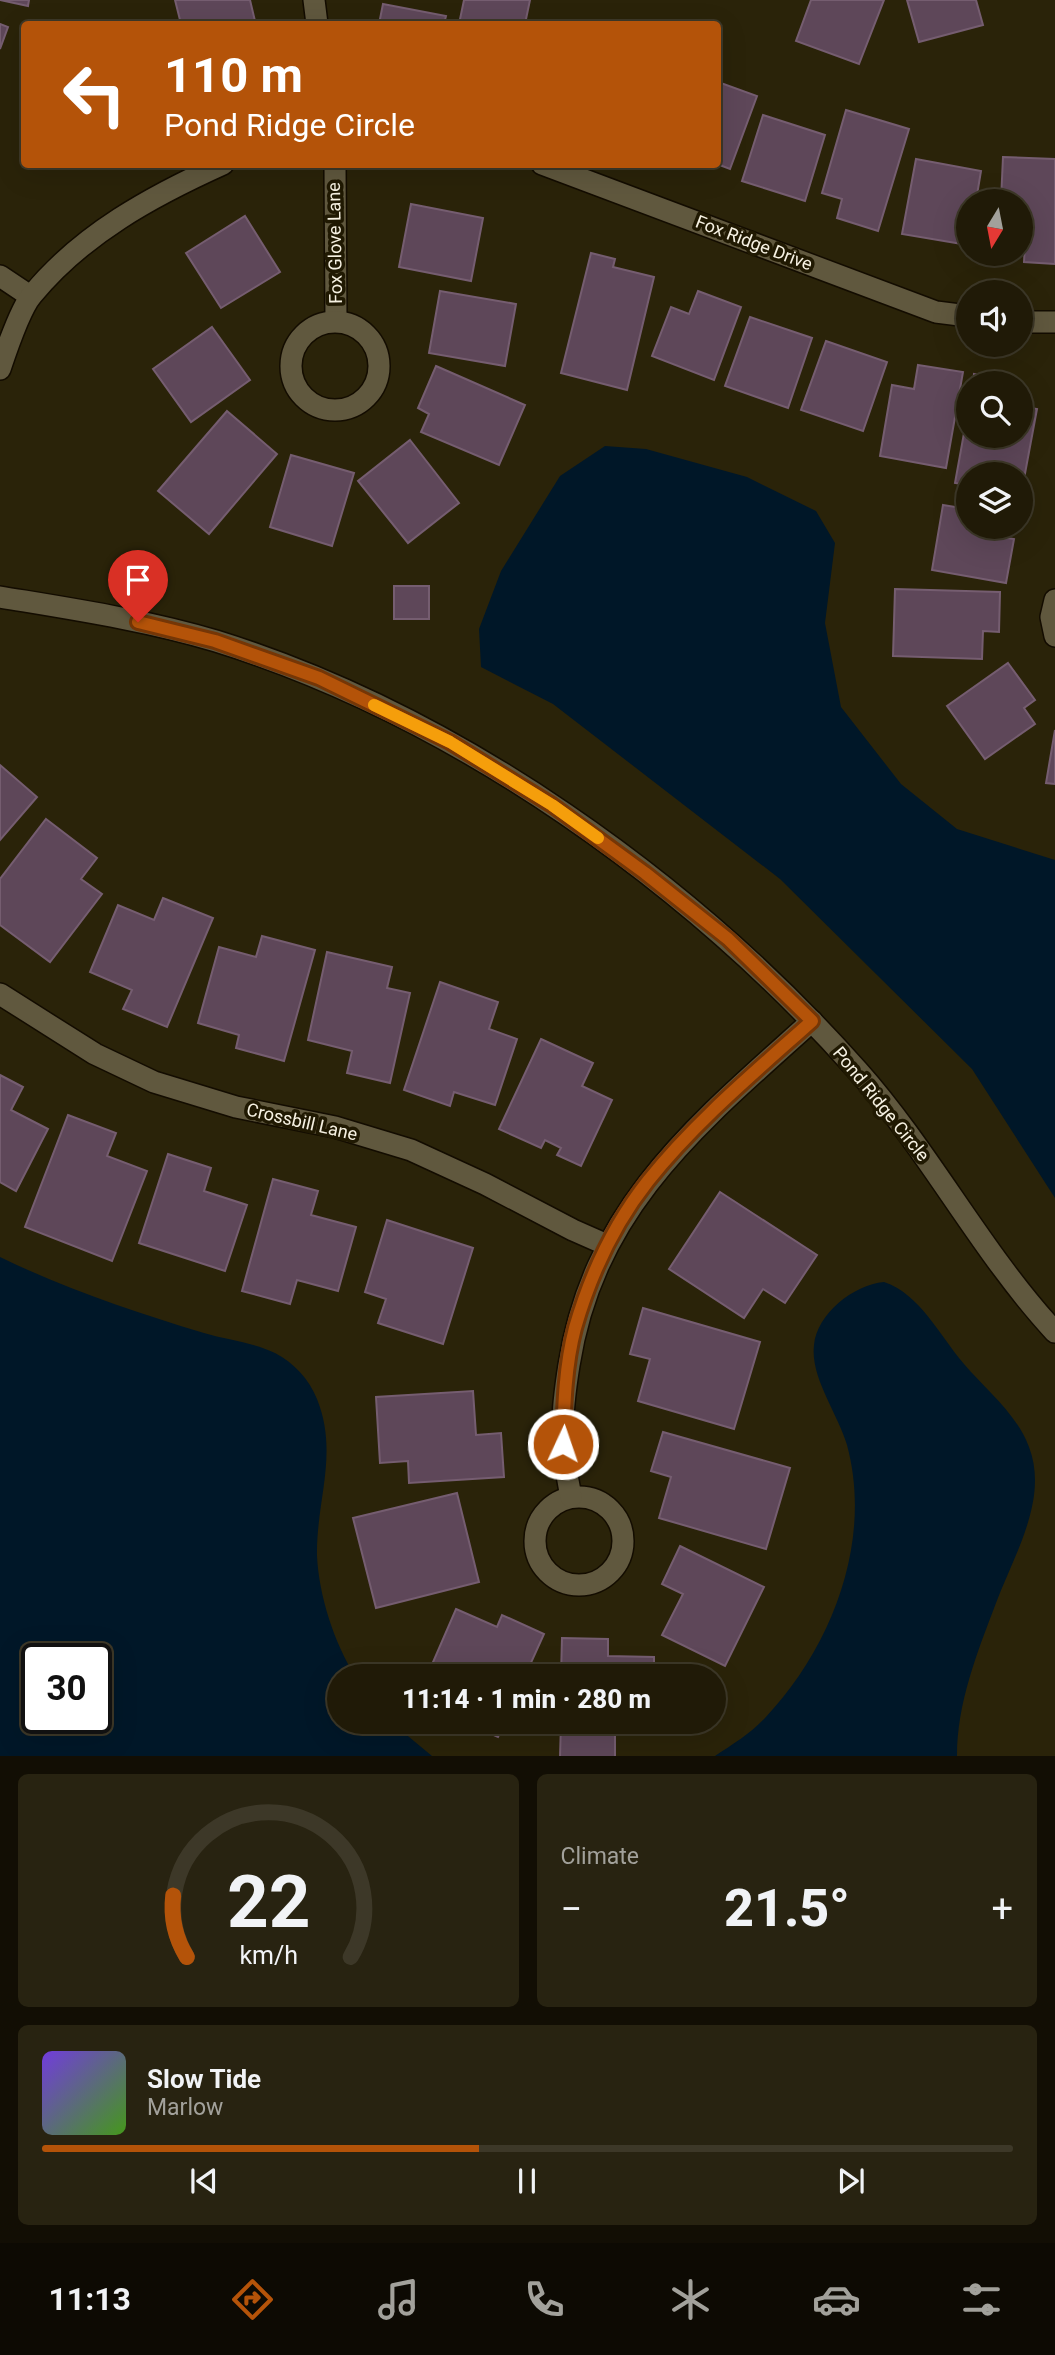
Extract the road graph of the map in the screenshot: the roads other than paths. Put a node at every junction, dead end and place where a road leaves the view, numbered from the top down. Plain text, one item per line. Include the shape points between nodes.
1 (314, 0) edge
2 (317, 21) edge
3 (214, 168) edge
4 (335, 168) edge
5 (553, 168) edge
6 (0, 276) edge
7 (30, 296) junction
8 (956, 314) edge
9 (336, 321) junction
10 (1033, 322) edge
11 (1055, 322) edge
12 (0, 369) edge
13 (0, 597) edge
14 (1055, 600) edge
15 (1055, 636) edge
16 (0, 994) edge
17 (812, 1021) junction
18 (607, 1245) junction
19 (1055, 1332) edge
20 (571, 1497) junction

1 - 2 street
3 - 7 street via 162,192 101,230
4 - 9 street, Fox Glove Lane
5 - 8 street, Fox Ridge Drive via 936,312
6 - 7 street
7 - 12 street
9 - 9 street, Fox Glove Lane via 322,323 299,339 290,364 298,390 320,407 334,410 360,402 370,393 379,367 377,353 362,330
10 - 11 street
13 - 17 street, Pond Ridge Circle via 113,616 215,641 319,678 450,742 552,805 645,873 728,939
14 - 15 street via 1051,617
16 - 18 street, Crossbill Lane via 95,1054 154,1082 411,1150
17 - 18 street via 695,1129 647,1182
17 - 19 street, Pond Ridge Circle via 892,1114
18 - 20 street via 574,1331 565,1387 563,1444
20 - 20 street via 545,1512 534,1541 544,1570 570,1585 586,1585 610,1573 623,1548 623,1534 604,1505

